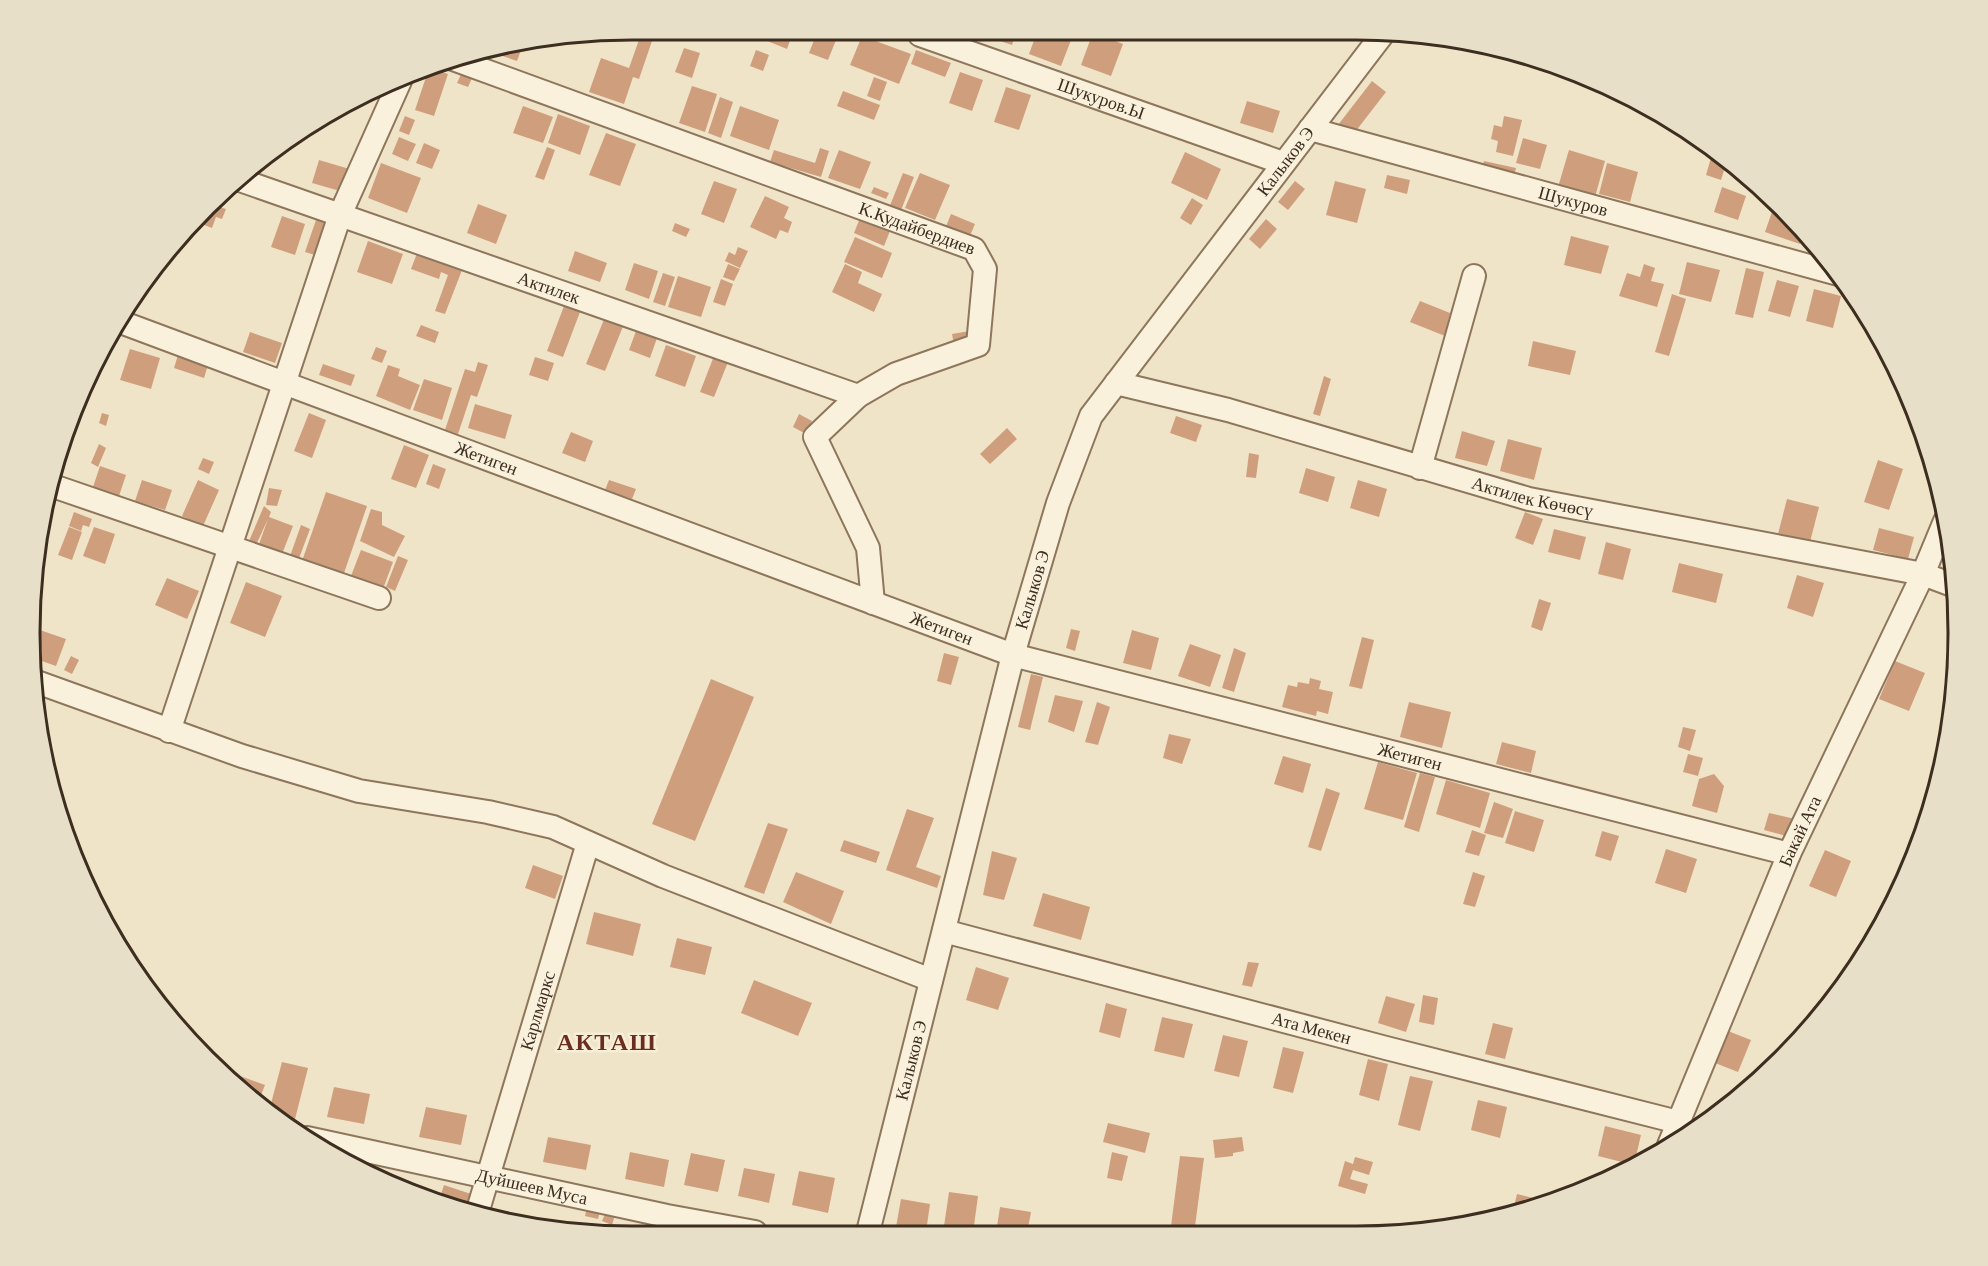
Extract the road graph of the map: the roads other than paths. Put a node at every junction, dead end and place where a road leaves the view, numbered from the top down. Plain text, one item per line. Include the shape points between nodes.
1 (934, 40) edge
2 (1377, 41) edge
3 (468, 65) edge
4 (396, 91) edge
5 (1310, 129) junction
6 (1283, 163) junction
7 (248, 183) edge
8 (340, 215) junction
9 (1823, 270) edge
10 (1474, 276) dead end
11 (128, 325) edge
12 (284, 382) junction
13 (1116, 383) junction
14 (858, 396) junction
15 (1420, 468) junction
16 (59, 488) edge
17 (1939, 536) edge
18 (229, 546) junction
19 (1923, 574) junction
20 (1945, 582) edge
21 (379, 598) dead end
22 (873, 603) junction
23 (1013, 655) junction
24 (43, 684) edge
25 (169, 731) junction
26 (588, 843) junction
27 (1789, 854) junction
28 (944, 931) junction
29 (931, 980) junction
30 (1678, 1122) junction
31 (1674, 1132) edge
32 (333, 1144) edge
33 (488, 1177) junction
34 (479, 1205) edge
35 (665, 1223) edge
36 (695, 1226) edge
37 (870, 1226) edge

1 - 6 street, Шукуров.Ы
2 - 5 street, Калыков Э
3 - 14 street, К.Кудайбердиев via 974,249 985,268 978,345 896,374
4 - 8 street
5 - 6 street, Калыков Э
5 - 9 street, Шукуров
6 - 13 street, Калыков Э
7 - 8 street, Актилек
8 - 12 street
8 - 14 street, Актилек
10 - 15 street
11 - 12 street, Жетиген
12 - 18 street
12 - 22 street, Жетиген
13 - 15 street, Актилек Көчөсү via 1228,410
13 - 23 street, Калыков Э via 1091,416 1062,492
14 - 22 street, К.Кудайбердиев via 815,437 868,548
15 - 19 street, Актилек Көчөсү via 1528,500
16 - 18 street
17 - 19 street, Бакай Ата
18 - 21 street
18 - 25 street
19 - 20 street, Актилек Көчөсү
19 - 27 street, Бакай Ата
22 - 23 street, Жетиген
23 - 27 street, Жетиген
23 - 28 street, Калыков Э
24 - 25 street
25 - 26 street via 359,790 553,827
26 - 29 street
26 - 33 street, Карлмаркс
27 - 30 street, Бакай Ата
28 - 29 street, Калыков Э
28 - 30 street, Ата Мекен
29 - 37 street, Калыков Э
30 - 31 street, Бакай Ата
32 - 33 street, Дуйшеев Муса
33 - 34 street, Карлмаркс
33 - 35 street, Дуйшеев Муса
35 - 36 street, Дуйшеев Муса

